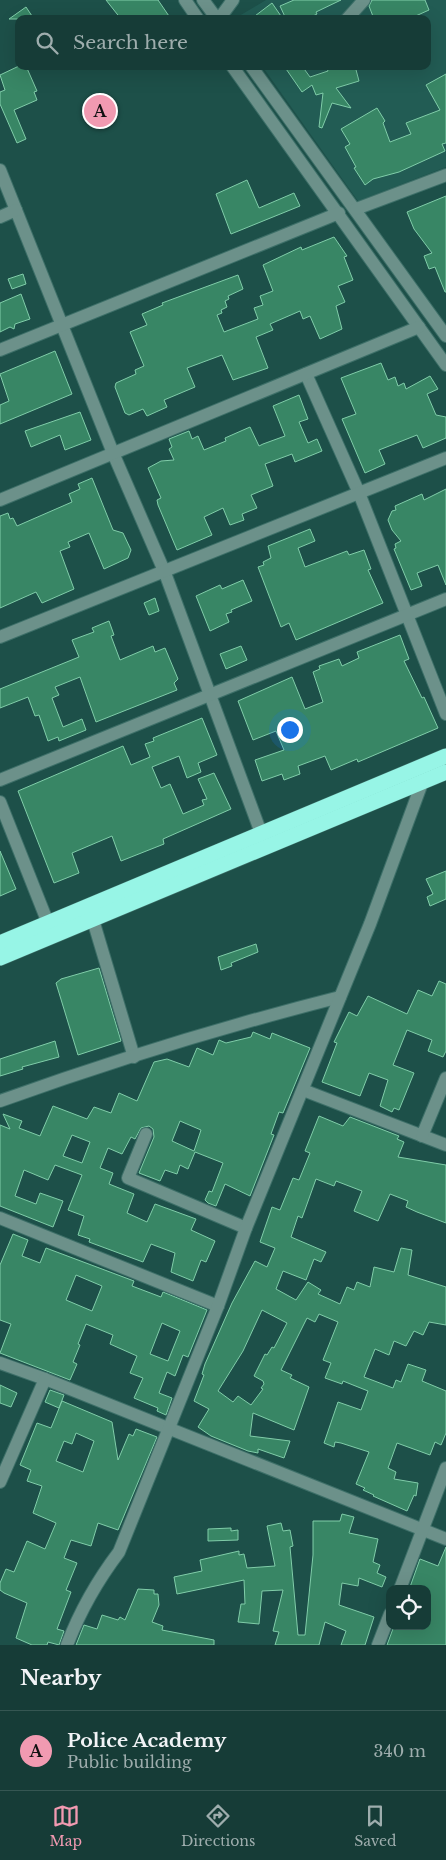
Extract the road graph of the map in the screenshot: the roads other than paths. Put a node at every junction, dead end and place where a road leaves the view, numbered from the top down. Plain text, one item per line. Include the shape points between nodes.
1 (185, 0) edge
2 (203, 0) edge
3 (233, 0) edge
4 (364, 0) edge
5 (195, 15) edge
6 (215, 15) edge
7 (221, 15) edge
8 (351, 15) edge
9 (235, 70) edge
10 (254, 70) edge
11 (0, 170) edge
12 (446, 175) edge
13 (356, 209) junction
14 (16, 210) junction
15 (339, 213) junction
16 (0, 217) edge
17 (61, 324) junction
18 (419, 327) junction
19 (444, 330) edge
20 (0, 350) edge
21 (446, 365) edge
22 (306, 374) junction
23 (113, 453) junction
24 (446, 458) edge
25 (359, 493) junction
26 (0, 500) edge
27 (164, 573) junction
28 (446, 599) edge
29 (408, 615) junction
30 (0, 637) edge
31 (210, 693) junction
32 (446, 714) edge
33 (446, 756) edge
34 (446, 772) edge
35 (0, 780) edge
36 (422, 783) junction
37 (0, 802) edge
38 (261, 833) junction
39 (92, 920) junction
40 (48, 923) junction
41 (0, 943) edge
42 (0, 958) edge
43 (340, 997) junction
44 (134, 1057) junction
45 (446, 1078) edge
46 (303, 1090) junction
47 (0, 1101) edge
48 (146, 1134) dead end
49 (422, 1136) junction
50 (446, 1145) edge
51 (0, 1218) edge
52 (246, 1228) junction
53 (218, 1306) junction
54 (0, 1363) edge
55 (45, 1379) junction
56 (167, 1429) junction
57 (446, 1468) edge
58 (0, 1482) edge
59 (422, 1530) junction
60 (446, 1539) edge
61 (401, 1585) edge
62 (386, 1624) edge
63 (67, 1645) edge
64 (378, 1645) edge

1 - 5 street
2 - 6 street
3 - 7 street
4 - 8 street
9 - 15 street
10 - 13 street
11 - 14 street
12 - 13 street
13 - 19 street
14 - 16 street
14 - 17 street
15 - 17 street
15 - 18 street
17 - 20 street
17 - 23 street
18 - 21 street
18 - 22 street
22 - 23 street
22 - 25 street
23 - 26 street
23 - 27 street
24 - 25 street
25 - 27 street
25 - 29 street
27 - 30 street
27 - 31 street
28 - 29 street
29 - 31 street
29 - 32 street
31 - 35 street
31 - 38 street
33 - 38 highway
34 - 36 highway
36 - 39 highway
36 - 43 street
37 - 40 street
38 - 40 highway
39 - 42 highway
39 - 44 street
40 - 41 highway
43 - 44 street via 222,1027
43 - 46 street
44 - 47 street
45 - 49 street
46 - 49 street
46 - 52 street
48 - 52 street via 128,1178
49 - 50 street
51 - 53 street
52 - 53 street
53 - 56 street
54 - 55 street
55 - 56 street
55 - 58 street
56 - 59 street
56 - 63 street via 119,1552 85,1605
57 - 59 street
59 - 60 street
59 - 61 street
62 - 64 street

